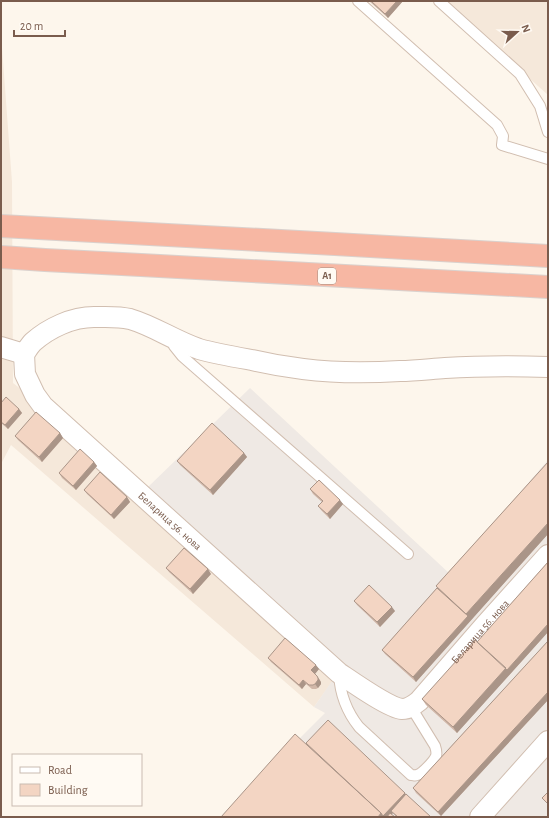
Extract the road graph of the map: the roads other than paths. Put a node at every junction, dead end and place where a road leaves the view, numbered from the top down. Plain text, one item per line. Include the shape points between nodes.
1 (358, 1) edge
2 (440, 1) edge
3 (548, 132) edge
4 (548, 159) edge
5 (1, 226) edge
6 (548, 256) edge
7 (4, 258) edge
8 (548, 287) edge
9 (173, 338) junction
10 (1, 347) edge
11 (24, 354) junction
12 (548, 367) edge
13 (408, 554) dead end
14 (548, 555) edge
15 (339, 673) junction
16 (411, 707) junction
17 (548, 742) edge
18 (480, 817) edge

1 - 4 lane via 497,125 503,136 502,145
2 - 3 lane via 520,74 540,106
5 - 6 highway
7 - 8 highway, A1
9 - 11 street via 128,319 80,318 57,326 32,343
9 - 12 street via 220,354 334,372 491,366
9 - 13 lane via 174,346 182,356
10 - 11 street
11 - 15 street, Беларица 56. нова via 25,374 43,406
14 - 16 street, Беларица 56. нова
15 - 16 street, Беларица 56. нова via 391,705 402,709
15 - 16 lane via 342,694 352,718 411,775 416,775 432,762 436,751
17 - 18 street

